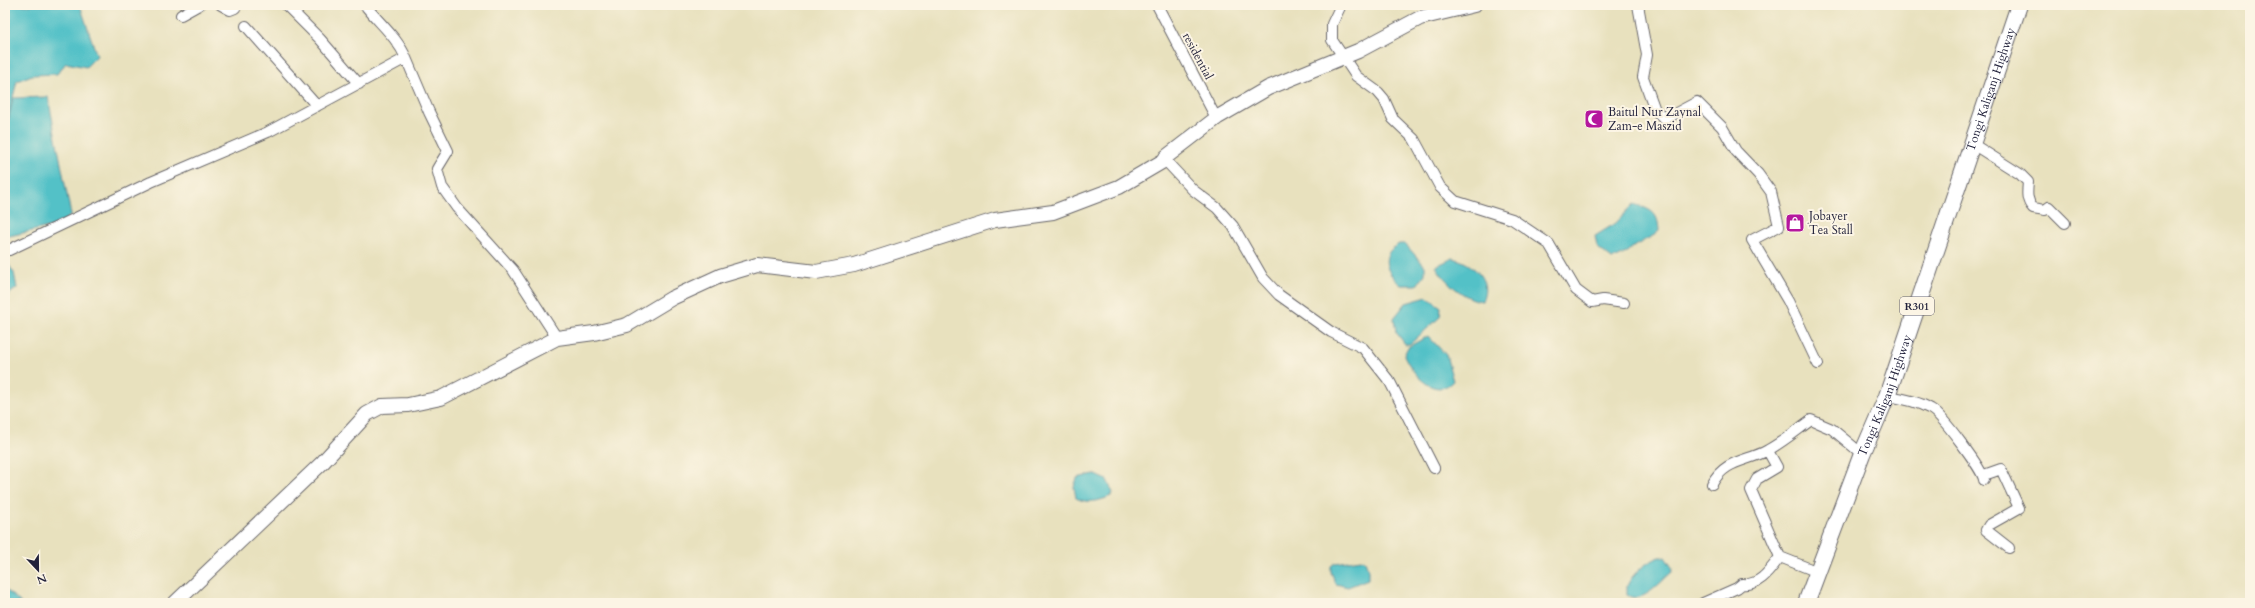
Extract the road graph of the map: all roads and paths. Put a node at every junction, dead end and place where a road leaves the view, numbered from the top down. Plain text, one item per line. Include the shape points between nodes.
1 (199, 5) edge
2 (221, 5) edge
3 (238, 5) edge
4 (286, 5) edge
5 (365, 5) edge
6 (1157, 5) edge
7 (1341, 5) edge
8 (1474, 5) edge
9 (1638, 5) edge
10 (2019, 5) edge
11 (181, 14) dead end
12 (246, 26) dead end
13 (1344, 56) junction
14 (406, 58) junction
15 (359, 84) junction
16 (317, 106) junction
17 (1218, 117) junction
18 (1971, 142) junction
19 (1165, 160) junction
20 (2065, 223) dead end
21 (9, 250) dead end
22 (1624, 303) dead end
23 (557, 338) junction
24 (1818, 364) dead end
25 (1887, 396) junction
26 (1768, 451) junction
27 (1862, 454) junction
28 (1434, 468) dead end
29 (1712, 484) dead end
30 (2009, 548) dead end
31 (1780, 557) junction
32 (1818, 572) junction
33 (175, 603) edge
34 (1702, 603) edge
35 (1806, 603) edge

1 - 11 street
2 - 3 street via 230,10
4 - 15 street
5 - 14 street via 397,40
6 - 17 street, residential
7 - 13 street via 1332,24 1332,40
8 - 13 street via 1420,18
9 - 24 street via 1647,55 1643,77 1656,110 1665,119 1697,102 1722,127 1736,151 1771,192 1779,226 1752,240 1788,301
10 - 18 main road, Tongi Kaliganj Highway / R301
12 - 16 street
13 - 17 street via 1268,88
13 - 22 street via 1356,76 1368,83 1384,99 1393,119 1414,139 1440,187 1455,201 1512,219 1549,244 1576,290 1592,302 1603,300
14 - 15 street
14 - 23 street via 428,112 448,151 437,168 442,187 456,208 513,270
15 - 16 street
16 - 21 street via 268,132 151,182
17 - 19 street
18 - 20 street via 2028,182 2028,202 2033,208 2045,210 2049,206
18 - 25 main road, Tongi Kaliganj Highway / R301
19 - 23 street via 1119,187 1053,212 995,220 854,265 830,270 816,272 757,265 720,276 672,298 627,325
19 - 28 street via 1193,190 1217,208 1233,226 1263,278 1279,295 1331,332 1363,348 1390,382
23 - 33 street via 441,398 408,406 382,406 367,414 323,462
25 - 27 main road, Tongi Kaliganj Highway / R301
25 - 30 street via 1932,409 1984,477 2001,470 2019,508 1989,525 1986,530
26 - 27 street via 1811,420 1832,430
26 - 29 street via 1741,460 1719,472
26 - 31 street via 1777,468 1757,480 1752,490
27 - 32 main road, Tongi Kaliganj Highway / R301
31 - 32 street
31 - 34 street via 1760,580 1749,585 1742,584
32 - 35 main road, Tongi Kaliganj Highway / R301

